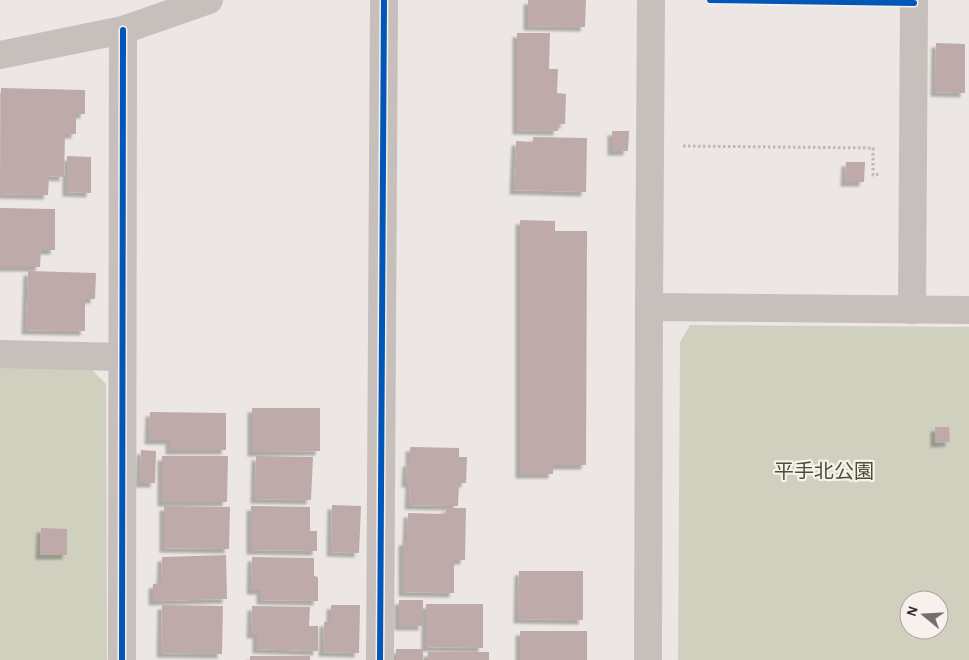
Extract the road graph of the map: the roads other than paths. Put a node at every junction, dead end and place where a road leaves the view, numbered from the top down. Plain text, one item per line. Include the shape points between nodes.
1 (209, 0) edge
2 (384, 0) edge
3 (651, 0) edge
4 (914, 1) edge
5 (123, 30) junction
6 (0, 55) edge
7 (649, 307) junction
8 (912, 310) junction
9 (969, 310) edge
10 (0, 354) edge
11 (122, 356) junction
12 (122, 660) edge
13 (380, 660) edge
14 (648, 660) edge

1 - 5 street
2 - 13 street
3 - 7 street
4 - 8 street
5 - 6 street
5 - 11 street
7 - 8 street
7 - 14 street
8 - 9 street
10 - 11 street
11 - 12 street

